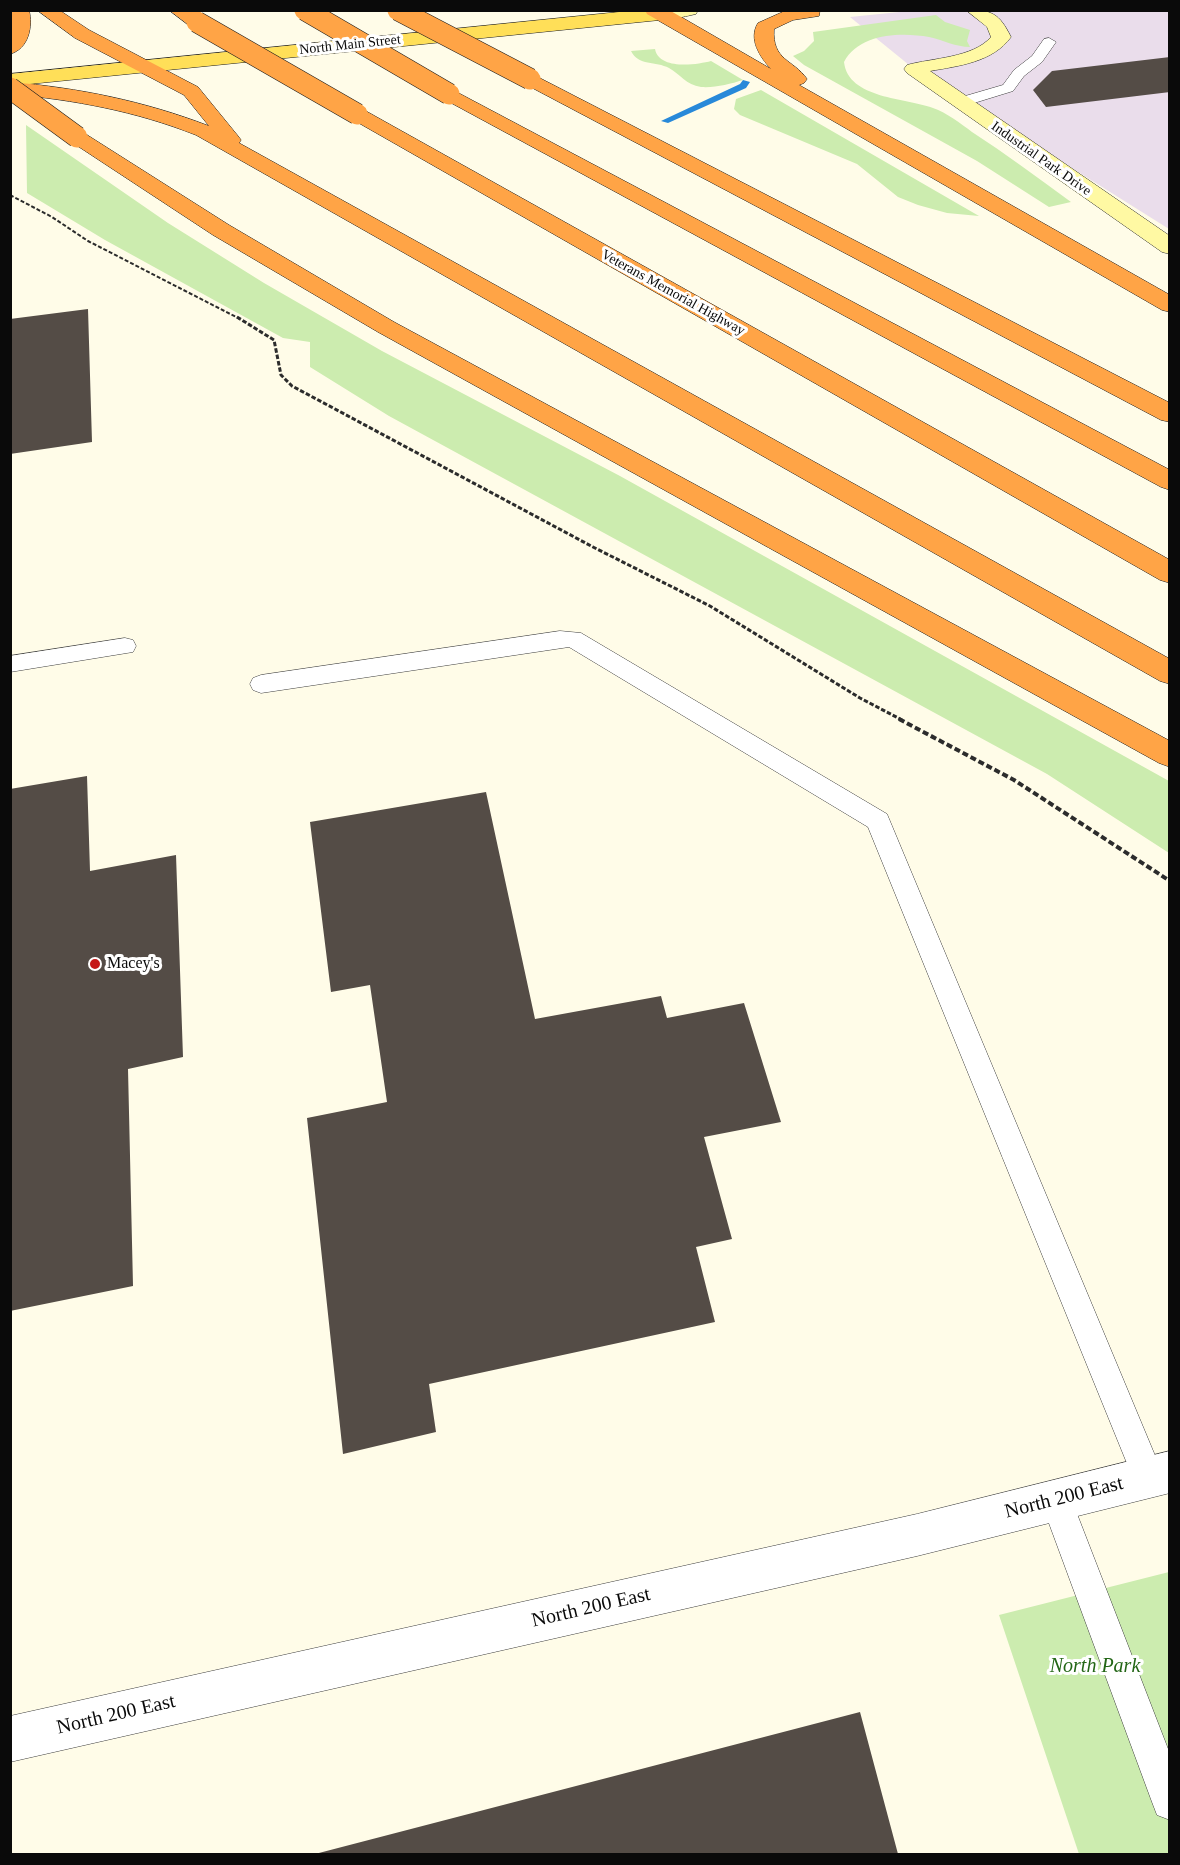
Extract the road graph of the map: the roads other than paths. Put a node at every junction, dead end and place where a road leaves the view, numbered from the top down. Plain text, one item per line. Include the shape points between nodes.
1 (19, 10) edge
2 (45, 10) edge
3 (178, 10) edge
4 (305, 10) edge
5 (398, 10) edge
6 (689, 10) edge
7 (975, 10) edge
8 (813, 11) edge
9 (657, 12) edge
10 (1049, 42) dead end
11 (10, 48) edge
12 (144, 66) junction
13 (10, 80) edge
14 (10, 88) edge
15 (961, 102) junction
16 (863, 129) junction
17 (238, 149) junction
18 (1170, 247) edge
19 (1170, 305) edge
20 (1170, 414) edge
21 (1170, 481) edge
22 (1170, 573) edge
23 (125, 646) dead end
24 (10, 664) edge
25 (1170, 673) edge
26 (261, 684) dead end
27 (1170, 755) edge
28 (1159, 1475) edge
29 (1056, 1498) junction
30 (10, 1739) edge
31 (1170, 1802) edge

1 - 11 highway via 20,38
2 - 12 highway
3 - 22 highway, Veterans Memorial Highway, bridge
4 - 21 highway, bridge via 449,94
5 - 20 highway, bridge
6 - 9 street, North Main Street
7 - 15 street, Industrial Park Drive via 995,24 1001,37 998,44 990,50 914,69
8 - 16 highway via 792,14 765,27 766,49 776,64
9 - 12 main road, North Main Street
9 - 16 highway
10 - 15 lane via 1008,88
12 - 13 main road, North Main Street
12 - 17 highway via 191,91
14 - 17 highway via 125,103 173,118
14 - 27 highway, bridge via 77,137 221,230 377,322
15 - 18 street, Industrial Park Drive
16 - 19 highway
17 - 25 highway
23 - 24 lane
26 - 28 lane via 573,639 878,821
28 - 29 street, North 200 East
29 - 30 street, North 200 East via 905,1537
29 - 31 lane

